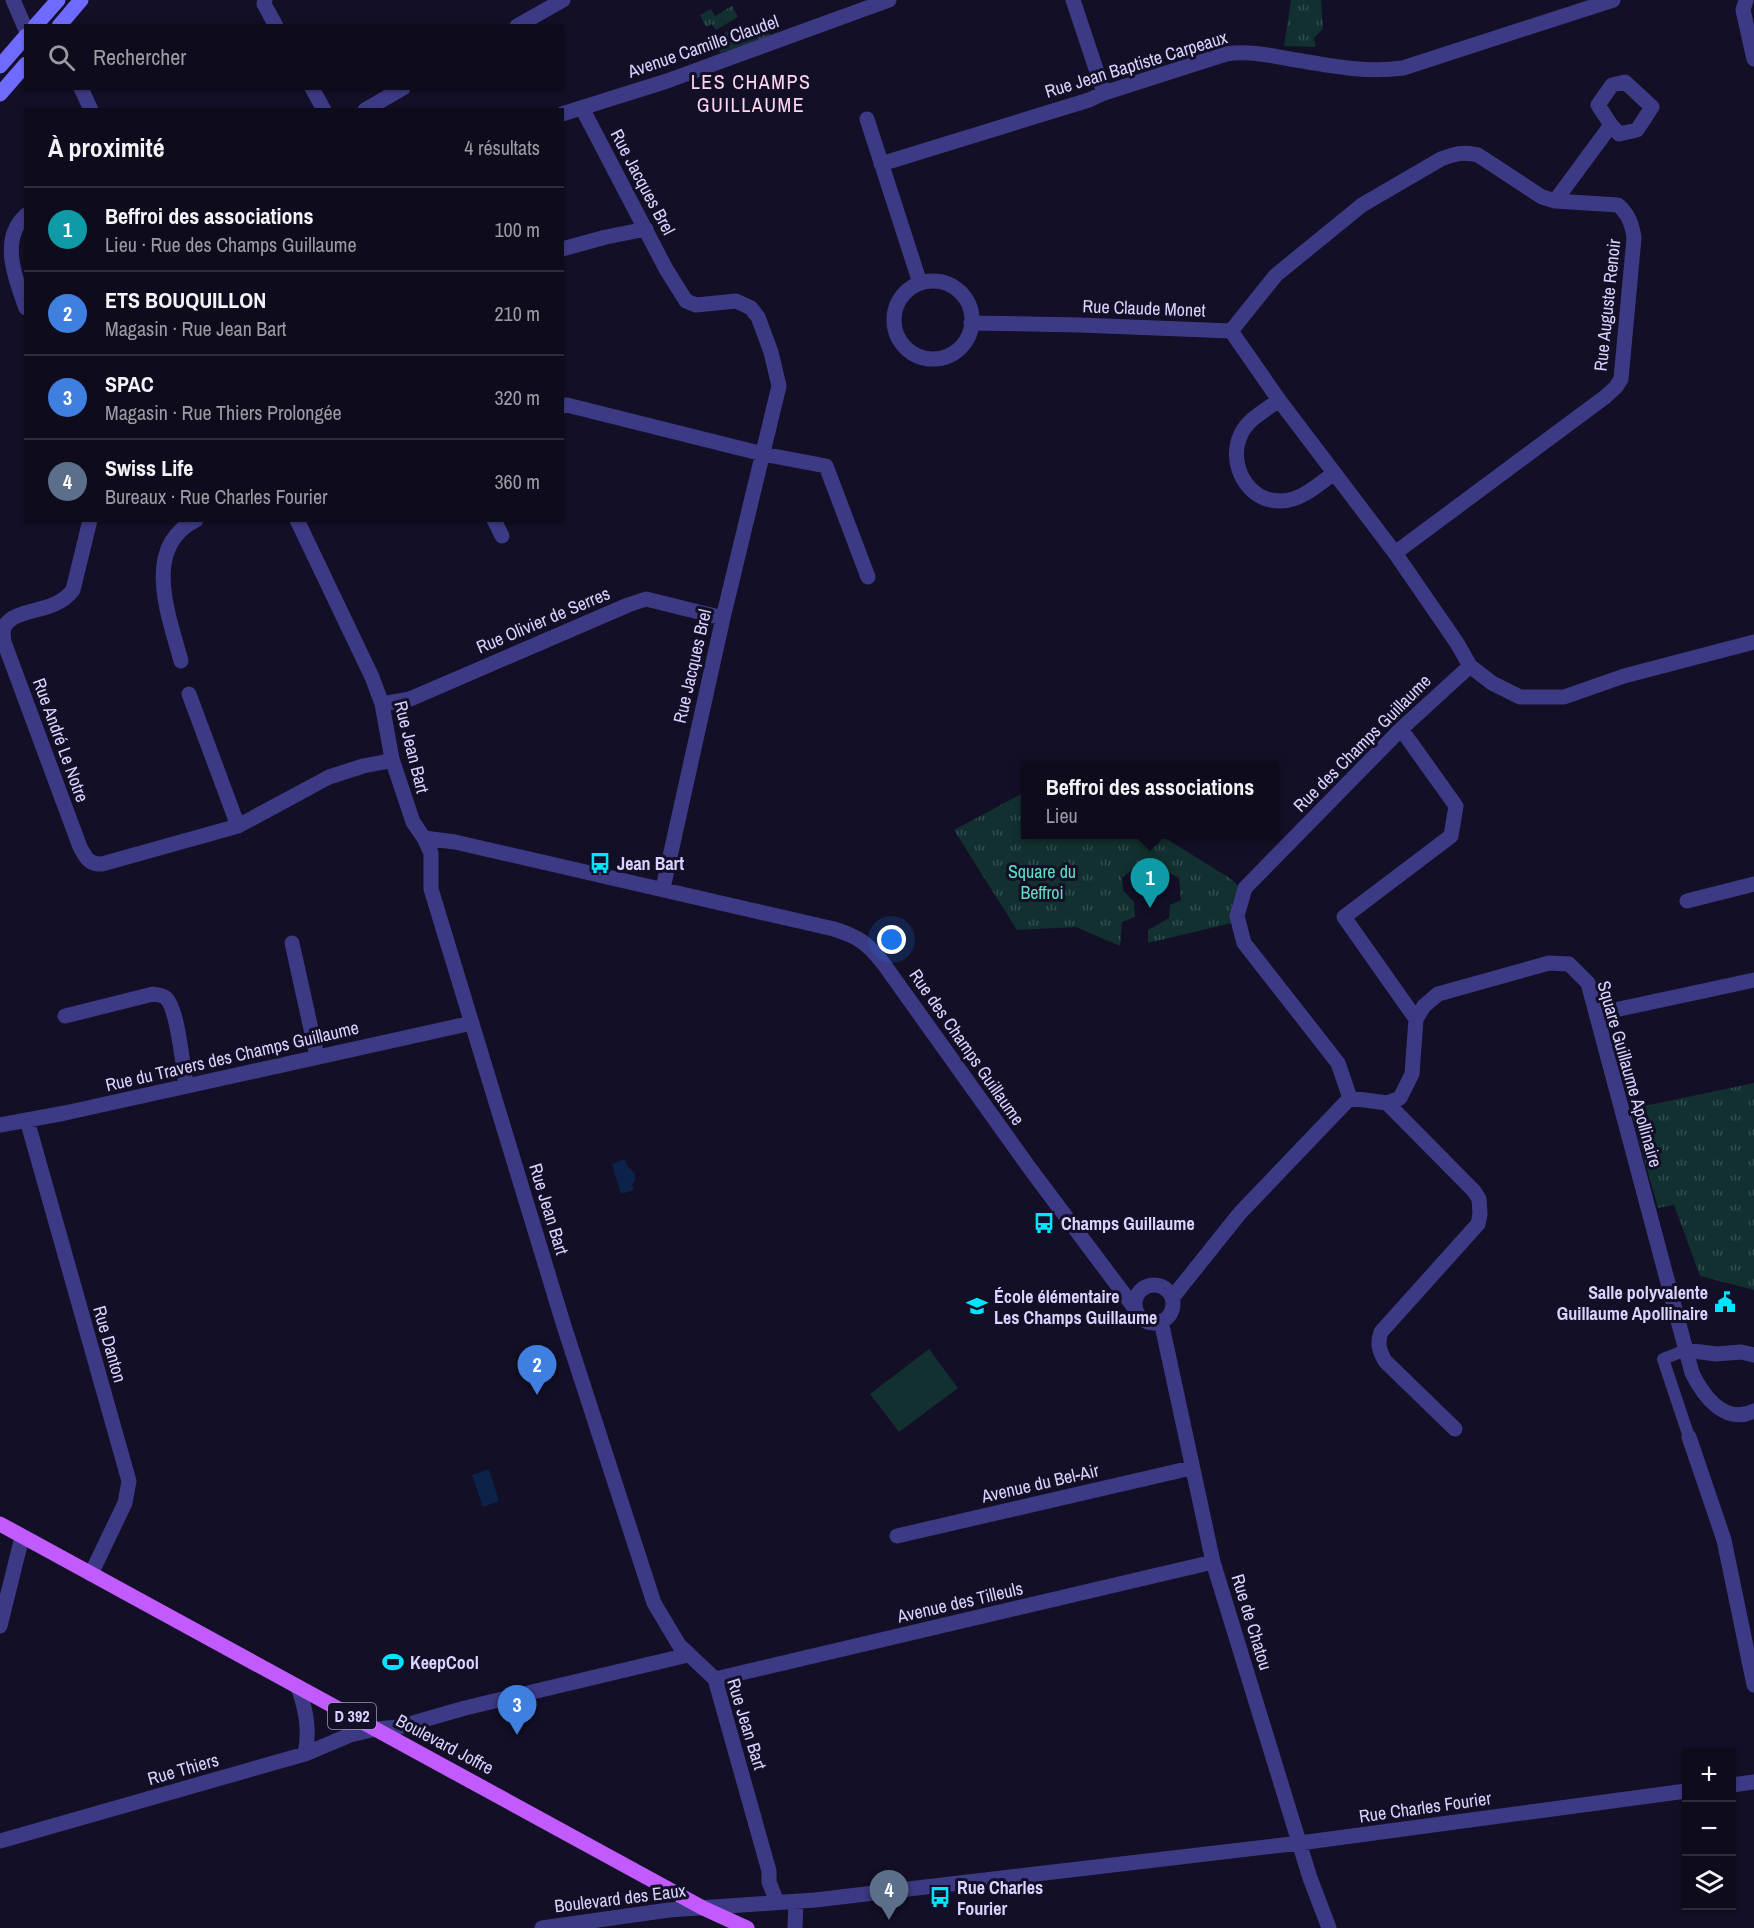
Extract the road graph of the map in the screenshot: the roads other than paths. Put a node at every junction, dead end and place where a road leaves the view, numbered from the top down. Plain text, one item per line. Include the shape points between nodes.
1 (13, 0) edge
2 (60, 0) edge
3 (81, 0) edge
4 (265, 0) edge
5 (564, 0) edge
6 (890, 0) edge
7 (1073, 0) edge
8 (1613, 0) edge
9 (1746, 0) edge
10 (37, 24) edge
11 (57, 24) edge
12 (59, 24) edge
13 (275, 24) edge
14 (521, 24) edge
15 (24, 25) edge
16 (24, 38) edge
17 (1754, 59) edge
18 (24, 65) edge
19 (0, 66) edge
20 (82, 90) edge
21 (313, 90) edge
22 (400, 90) edge
23 (1104, 93) junction
24 (0, 94) edge
25 (91, 108) edge
26 (323, 108) edge
27 (368, 108) edge
28 (582, 108) junction
29 (564, 113) edge
30 (867, 119) dead end
31 (1611, 125) dead end
32 (881, 164) junction
33 (1555, 201) junction
34 (24, 216) edge
35 (646, 230) junction
36 (564, 248) edge
37 (920, 283) junction
38 (24, 302) edge
39 (971, 324) junction
40 (1231, 331) junction
41 (1279, 400) junction
42 (564, 406) edge
43 (764, 454) junction
44 (1334, 473) junction
45 (90, 522) edge
46 (192, 522) edge
47 (298, 522) edge
48 (495, 522) edge
49 (502, 536) dead end
50 (1395, 553) junction
51 (868, 577) dead end
52 (723, 618) junction
53 (1754, 642) edge
54 (181, 661) dead end
55 (1470, 666) junction
56 (189, 694) dead end
57 (382, 704) junction
58 (1401, 729) junction
59 (392, 759) junction
60 (238, 826) junction
61 (424, 837) junction
62 (1754, 884) edge
63 (663, 888) junction
64 (1687, 901) dead end
65 (292, 943) dead end
66 (1754, 980) edge
67 (1610, 1011) dead end
68 (65, 1016) dead end
69 (1416, 1018) junction
70 (472, 1023) junction
71 (317, 1056) junction
72 (186, 1085) junction
73 (1350, 1098) junction
74 (1387, 1103) junction
75 (27, 1120) junction
76 (0, 1125) edge
77 (1172, 1298) junction
78 (1136, 1310) junction
79 (1161, 1321) junction
80 (1686, 1350) junction
81 (1754, 1355) edge
82 (1754, 1411) edge
83 (1455, 1429) dead end
84 (1689, 1437) joint
85 (1191, 1468) junction
86 (0, 1524) edge
87 (897, 1536) dead end
88 (22, 1537) junction
89 (1213, 1562) junction
90 (92, 1574) junction
91 (0, 1626) edge
92 (687, 1655) junction
93 (715, 1679) junction
94 (1754, 1685) edge
95 (298, 1687) junction
96 (376, 1729) junction
97 (306, 1754) junction
98 (1754, 1782) edge
99 (1736, 1784) edge
100 (1682, 1792) edge
101 (0, 1841) edge
102 (1300, 1844) junction
103 (796, 1901) junction
104 (777, 1902) junction
105 (703, 1908) junction
106 (542, 1928) edge
107 (747, 1928) edge
108 (795, 1928) edge
109 (1329, 1928) edge

1 - 15 street
2 - 10 main road
2 - 11 street
3 - 12 main road
4 - 13 street
5 - 14 street
6 - 28 street, Avenue Camille Claudel
7 - 23 street
8 - 23 street, Rue Jean Baptiste Carpeaux via 1403,68 1383,71 1334,67 1245,51
9 - 17 street via 1743,10
16 - 19 main road
18 - 24 main road
20 - 25 street
21 - 26 street
22 - 27 street
23 - 32 street, Rue Jean Baptiste Carpeaux
28 - 29 street, Avenue Camille Claudel
28 - 35 street, Rue Jacques Brel
30 - 32 street
31 - 33 street
32 - 37 street
33 - 40 street, Rue Auguste Renoir via 1542,197 1478,155 1468,152 1441,159 1362,205 1276,275
33 - 50 street, Rue Auguste Renoir via 1618,205 1632,223 1634,238 1621,379 1605,398
34 - 38 street via 16,221 6,243
35 - 36 street
35 - 43 street, Rue Jacques Brel via 687,301 696,305 736,302 751,308 758,317 779,386
37 - 39 street via 933,281 957,289 970,311
37 - 39 street via 901,298 894,321 899,339 911,352 934,359 945,357 963,344
39 - 40 street, Rue Claude Monet
40 - 41 street
41 - 44 street
41 - 44 street via 1248,423 1241,434 1236,460 1239,473 1250,488 1258,496 1281,501 1308,492
42 - 43 street
43 - 51 street via 826,466
43 - 52 street, Rue Jacques Brel
44 - 50 street
45 - 60 street, Rue André Le Notre via 73,590 56,604 14,618 3,630 4,642 80,847 88,862 95,865
46 - 54 street via 174,539 166,553 164,571 163,588
47 - 57 street, Rue Jean Bart
48 - 49 street
50 - 55 street
52 - 57 street, Rue Olivier de Serres via 645,599 402,702
52 - 63 street, Rue Jacques Brel
53 - 55 street via 1564,696 1520,697
55 - 58 street, Rue des Champs Guillaume
56 - 60 street
57 - 59 street, Rue Jean Bart
58 - 69 street via 1456,806 1451,836 1344,917
58 - 73 street, Rue des Champs Guillaume via 1245,888 1237,916 1244,943 1338,1063
59 - 60 street, Rue André Le Notre via 329,777
59 - 61 street, Rue Jean Bart via 412,822
61 - 63 street, Rue des Champs Guillaume
61 - 70 street, Rue Jean Bart via 431,853 431,889
62 - 64 street
63 - 78 street, Rue des Champs Guillaume via 834,929 856,936 868,945
65 - 71 street
66 - 67 street
68 - 72 street via 160,995 174,1012
69 - 74 street via 1412,1074 1400,1098
69 - 80 street, Square Guillaume Apollinaire via 1438,994 1549,963 1569,964 1588,983
70 - 71 street, Rue du Travers des Champs Guillaume
70 - 92 street, Rue Jean Bart via 650,1593
71 - 72 street, Rue du Travers des Champs Guillaume
72 - 75 street, Rue du Travers des Champs Guillaume
73 - 74 street
73 - 77 street via 1240,1213
74 - 83 street via 1479,1199 1478,1224 1381,1332 1378,1341 1384,1361
75 - 76 street, Rue du Travers des Champs Guillaume
75 - 90 street, Rue Danton via 129,1481 125,1503
77 - 78 street via 1159,1285 1147,1286 1138,1293
77 - 79 street via 1172,1309
78 - 79 street via 1144,1320
79 - 85 street, Rue de Chatou
80 - 81 street
80 - 82 street, Square Guillaume Apollinaire via 1698,1384 1718,1408 1734,1416
80 - 84 street via 1664,1359
84 - 94 street via 1724,1540
85 - 87 street, Avenue du Bel-Air
85 - 89 street, Rue de Chatou
86 - 88 main road, Boulevard Joffre / D 392
88 - 90 main road, Boulevard Joffre / D 392
88 - 91 street
89 - 93 street, Avenue des Tilleuls
89 - 102 street, Rue de Chatou
90 - 95 main road, Boulevard Joffre / D 392
92 - 93 street, Rue Jean Bart
92 - 96 street, Rue Thiers via 399,1727
93 - 104 street, Rue Jean Bart
95 - 96 main road, Boulevard Joffre / D 392
95 - 97 street via 306,1710
96 - 97 street, Rue Thiers via 350,1735
96 - 105 main road, Boulevard Joffre / D 392
97 - 101 street, Rue Thiers
98 - 99 street
100 - 102 street, Rue Charles Fourier
102 - 103 street, Rue Charles Fourier
102 - 109 street, Rue de Chatou
103 - 104 street, Rue Charles Fourier
103 - 108 street
104 - 105 street, Rue Charles Fourier
105 - 106 street, Boulevard des Eaux
105 - 107 main road, Boulevard Joffre / D 392

